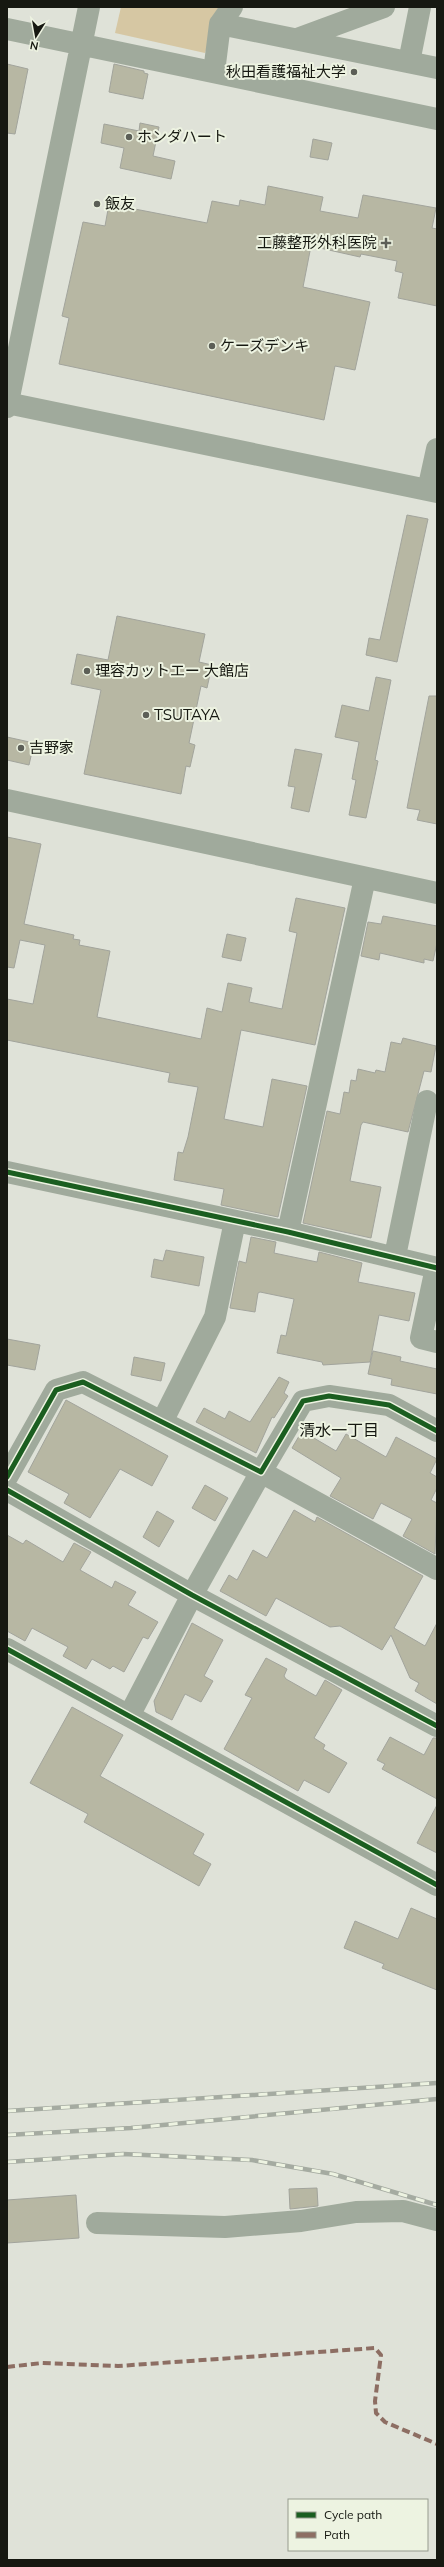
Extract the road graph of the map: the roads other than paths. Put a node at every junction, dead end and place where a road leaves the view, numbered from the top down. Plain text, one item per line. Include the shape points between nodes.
1 (89, 7) edge
2 (384, 7) edge
3 (420, 7) edge
4 (226, 16) edge
5 (7, 29) edge
6 (297, 40) junction
7 (82, 44) junction
8 (409, 62) junction
9 (437, 68) edge
10 (214, 72) junction
11 (437, 119) edge
12 (7, 404) edge
13 (437, 449) edge
14 (432, 491) edge
15 (7, 800) edge
16 (364, 878) junction
17 (437, 893) edge
18 (427, 1101) dead end
19 (7, 1172) edge
20 (235, 1221) junction
21 (288, 1232) junction
22 (395, 1256) junction
23 (436, 1268) edge
24 (437, 1342) edge
25 (162, 1422) junction
26 (437, 1431) edge
27 (261, 1472) junction
28 (7, 1477) edge
29 (7, 1490) edge
30 (437, 1569) edge
31 (192, 1595) junction
32 (7, 1649) edge
33 (129, 1716) junction
34 (437, 1726) edge
35 (437, 1885) edge
36 (437, 2220) edge
37 (97, 2223) dead end

1 - 7 street
2 - 6 street
3 - 8 street
4 - 6 street
4 - 10 street
5 - 7 street
6 - 8 street
7 - 10 street
7 - 12 street
8 - 9 street
10 - 11 street
12 - 14 street
13 - 14 street
15 - 16 street
16 - 17 street
16 - 21 street
18 - 22 street
19 - 20 street
20 - 21 street
20 - 25 street via 215,1317
21 - 22 street
22 - 23 street
23 - 24 street via 421,1338
25 - 27 street
25 - 28 street via 83,1382 56,1390
26 - 27 street via 389,1406 329,1396 303,1401
27 - 30 street
27 - 31 street
29 - 31 street
31 - 33 street
31 - 34 street
32 - 33 street
33 - 35 street
36 - 37 street via 403,2211 356,2212 301,2221 225,2227

